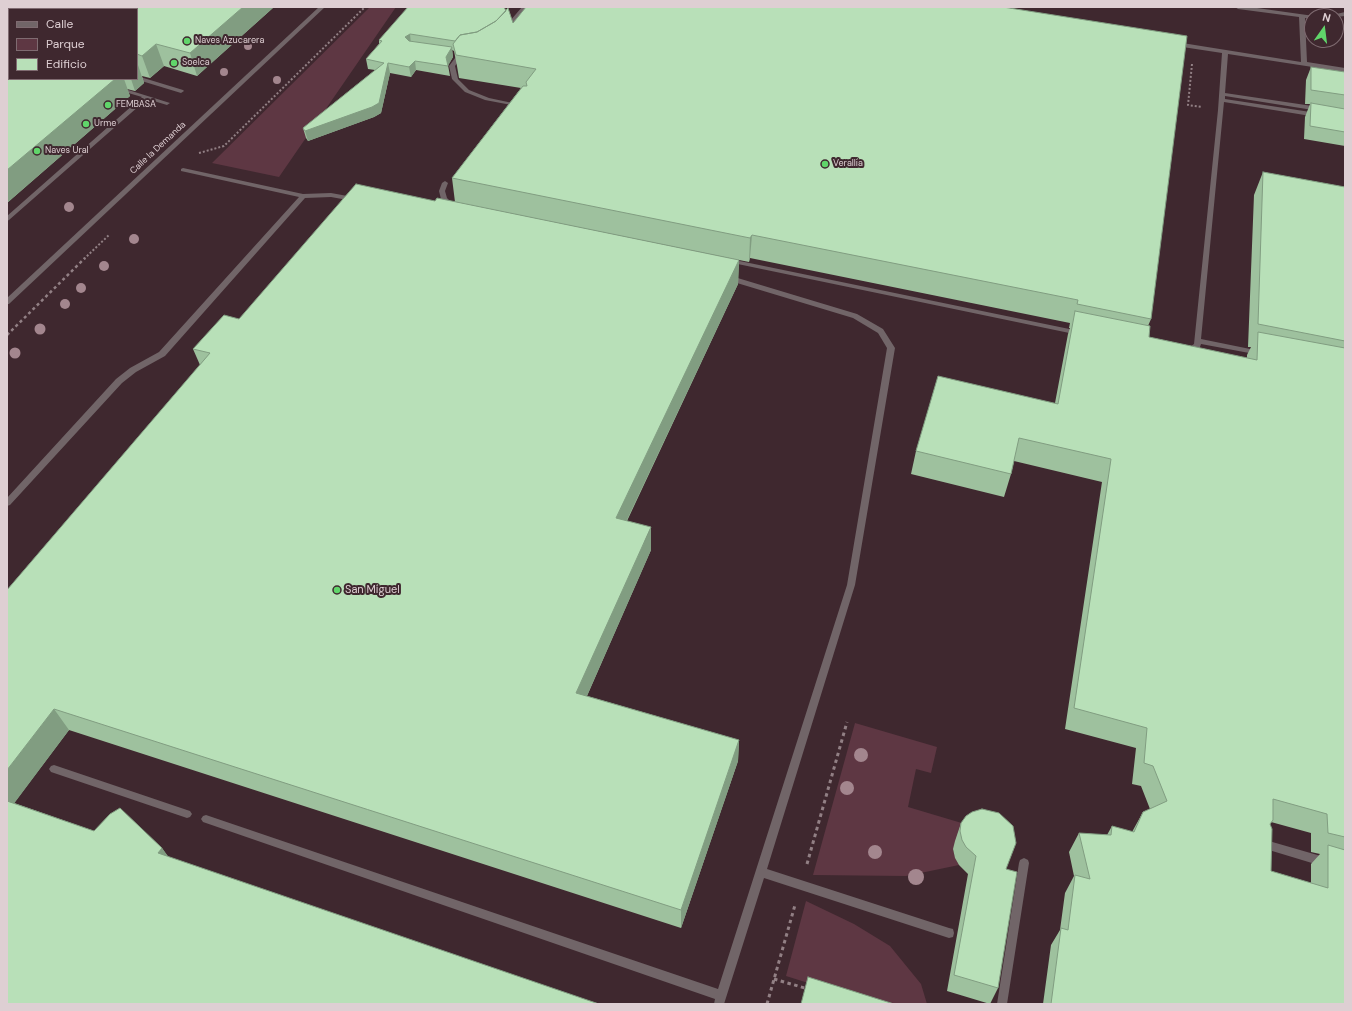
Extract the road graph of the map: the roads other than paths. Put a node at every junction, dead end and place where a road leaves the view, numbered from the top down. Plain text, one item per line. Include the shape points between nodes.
1 (322, 7) edge
2 (525, 7) edge
3 (1238, 7) edge
4 (1302, 17) joint
5 (501, 35) edge
6 (1170, 43) edge
7 (1225, 51) junction
8 (453, 54) edge
9 (1304, 64) junction
10 (1345, 70) edge
11 (138, 78) edge
12 (111, 87) dead end
13 (181, 91) dead end
14 (146, 97) junction
15 (1222, 97) junction
16 (167, 103) dead end
17 (526, 107) edge
18 (1330, 110) edge
19 (1322, 116) edge
20 (183, 170) dead end
21 (445, 183) dead end
22 (303, 196) junction
23 (360, 200) edge
24 (462, 206) edge
25 (7, 219) edge
26 (720, 259) edge
27 (719, 276) edge
28 (7, 302) edge
29 (1087, 334) edge
30 (1198, 340) junction
31 (1175, 351) edge
32 (1268, 354) edge
33 (7, 503) edge
34 (54, 769) dead end
35 (187, 814) dead end
36 (206, 820) dead end
37 (1261, 844) edge
38 (1024, 863) dead end
39 (1345, 868) edge
40 (760, 872) junction
41 (949, 933) dead end
42 (721, 1000) edge
43 (1002, 1004) edge

1 - 28 street, Calle la Demanda
2 - 5 street
3 - 4 street
4 - 9 street
6 - 7 street
7 - 9 street
7 - 15 street
8 - 17 street via 462,54 452,66 456,79 467,91 487,99
9 - 10 street
11 - 13 street
12 - 14 street
14 - 16 street
14 - 25 street
15 - 18 street
15 - 19 street
15 - 30 street
20 - 22 street
21 - 24 street via 442,190 444,199 448,203
22 - 23 street via 332,195
22 - 33 street via 162,354 118,381
26 - 29 street
27 - 40 street via 855,316 881,331 891,348 851,585
30 - 31 street via 1197,345 1189,350
30 - 32 street
34 - 35 street
36 - 42 street
37 - 39 street
38 - 43 street
40 - 41 street
40 - 42 street

